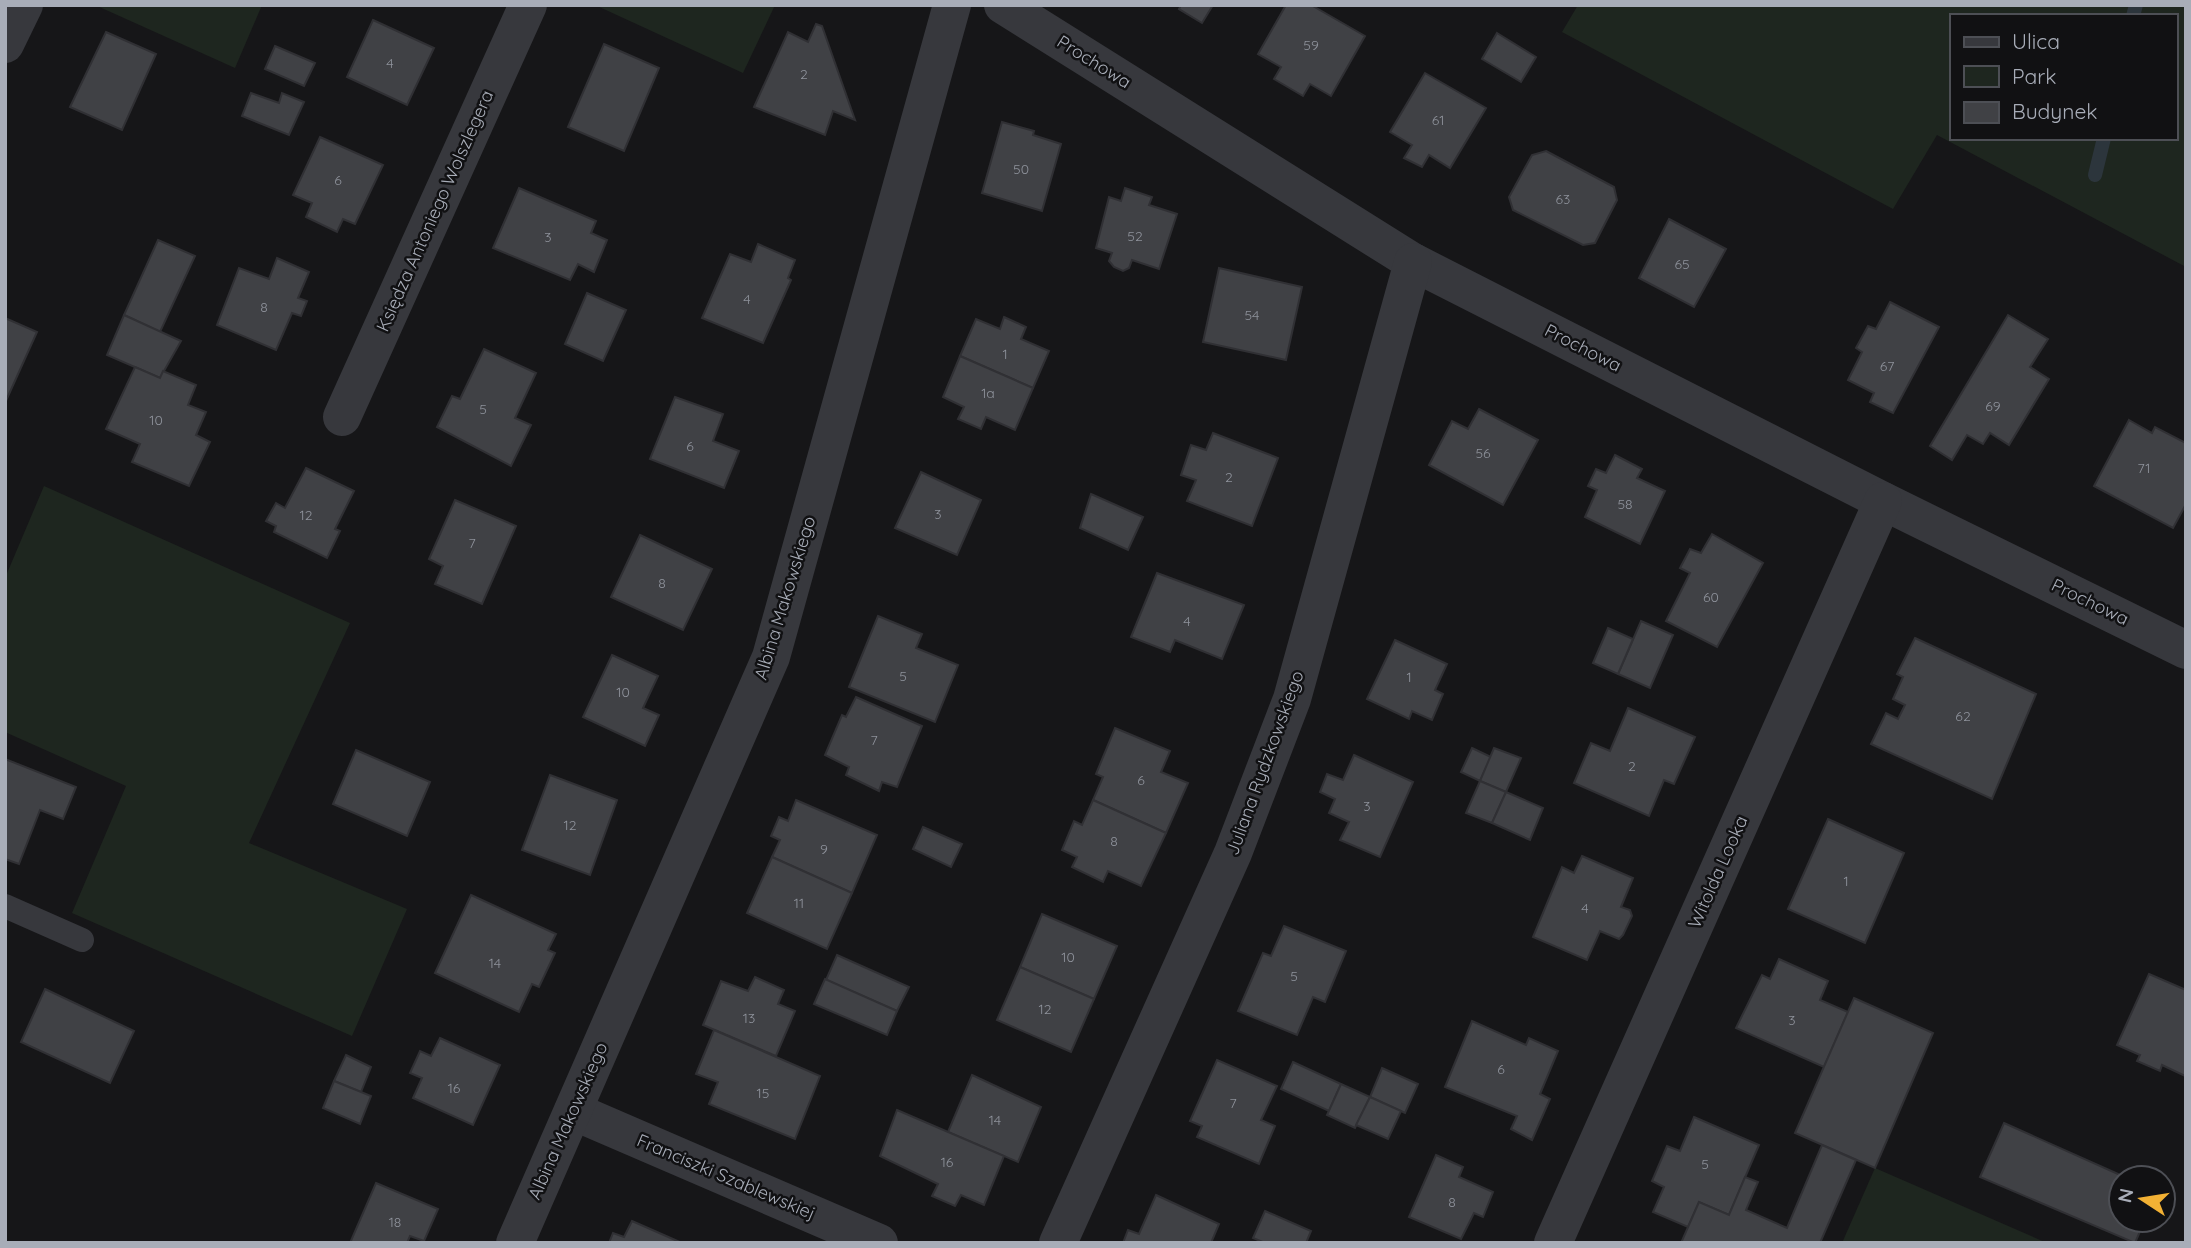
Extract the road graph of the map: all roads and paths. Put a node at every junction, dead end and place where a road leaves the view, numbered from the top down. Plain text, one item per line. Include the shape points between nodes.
1 (24, 5) edge
2 (528, 5) edge
3 (952, 5) edge
4 (1003, 5) edge
5 (5, 44) edge
6 (1413, 262) junction
7 (342, 417) dead end
8 (1883, 501) junction
9 (2186, 650) edge
10 (5, 906) edge
11 (82, 940) dead end
12 (572, 1111) junction
13 (515, 1243) edge
14 (879, 1243) edge
15 (1058, 1243) edge
16 (1553, 1243) edge

1 - 5 street
2 - 7 street, Księdza Antoniego Wolszlegera
3 - 12 street, Albina Makowskiego via 771,657
4 - 6 street, Prochowa
6 - 8 street, Prochowa
6 - 15 street, Juliana Rydzkowskiego via 1292,699 1233,853
8 - 9 street, Prochowa
8 - 16 street, Witolda Looka
10 - 11 lane
12 - 13 street, Albina Makowskiego
12 - 14 street, Franciszki Szablewskiej

